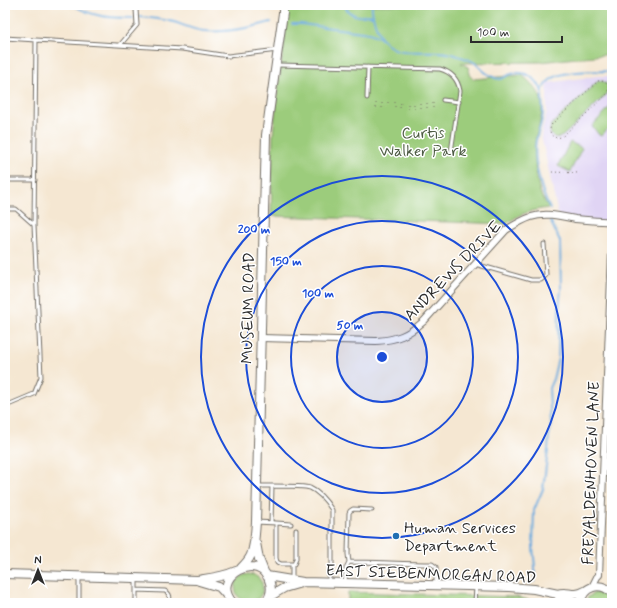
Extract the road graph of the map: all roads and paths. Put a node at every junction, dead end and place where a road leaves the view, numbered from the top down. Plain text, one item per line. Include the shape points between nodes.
1 (283, 5) edge
2 (136, 9) dead end
3 (5, 38) edge
4 (36, 40) junction
5 (120, 45) junction
6 (278, 50) junction
7 (276, 65) junction
8 (368, 68) junction
9 (608, 93) junction
10 (612, 94) edge
11 (367, 98) dead end
12 (443, 100) dead end
13 (376, 102) dead end
14 (382, 102) dead end
15 (388, 102) dead end
16 (394, 102) dead end
17 (400, 102) dead end
18 (459, 102) junction
19 (408, 103) dead end
20 (414, 103) dead end
21 (420, 103) dead end
22 (427, 103) dead end
23 (433, 103) dead end
24 (376, 108) dead end
25 (382, 108) dead end
26 (388, 108) dead end
27 (394, 108) dead end
28 (400, 108) dead end
29 (408, 108) dead end
30 (414, 109) dead end
31 (420, 109) dead end
32 (427, 109) dead end
33 (433, 109) dead end
34 (451, 152) dead end
35 (552, 172) dead end
36 (579, 173) dead end
37 (5, 180) edge
38 (35, 180) junction
39 (5, 209) edge
40 (612, 209) edge
41 (612, 219) edge
42 (34, 225) junction
43 (544, 244) dead end
44 (612, 252) edge
45 (475, 264) junction
46 (261, 338) junction
47 (5, 405) edge
48 (257, 486) junction
49 (272, 486) junction
50 (372, 510) dead end
51 (256, 522) junction
52 (271, 522) junction
53 (276, 523) junction
54 (291, 524) dead end
55 (296, 530) dead end
56 (255, 540) junction
57 (349, 562) junction
58 (292, 564) junction
59 (239, 569) junction
60 (5, 574) edge
61 (266, 575) junction
62 (79, 576) junction
63 (599, 576) junction
64 (136, 578) junction
65 (197, 580) junction
66 (292, 580) junction
67 (303, 582) junction
68 (329, 582) junction
69 (345, 583) junction
70 (436, 585) junction
71 (476, 586) junction
72 (589, 589) junction
73 (136, 590) junction
74 (610, 592) edge
75 (558, 594) junction
76 (267, 600) edge
77 (232, 601) edge
78 (79, 603) edge
79 (136, 603) edge
80 (170, 603) edge
81 (475, 603) edge
82 (576, 603) edge
83 (580, 603) edge

1 - 6 street, MUSEUM ROAD
2 - 5 lane via 137,25
3 - 4 lane
4 - 5 lane
4 - 38 lane
5 - 6 lane via 182,49 228,56
6 - 7 street, MUSEUM ROAD
7 - 8 lane
7 - 46 street, MUSEUM ROAD via 266,135
8 - 11 lane
8 - 18 lane via 444,70 452,74 457,82 460,91
9 - 9 path via 561,137 554,137 551,134 552,124 598,82 608,84
9 - 10 path
12 - 18 lane
13 - 24 path
14 - 25 path
15 - 26 path
16 - 27 path
17 - 28 path
18 - 34 lane
19 - 29 path
20 - 30 path
21 - 31 path
22 - 32 path
23 - 33 path
35 - 36 path
37 - 38 lane
38 - 42 lane
39 - 42 lane via 16,209
40 - 41 lane
41 - 45 street, ANDREWS DRIVE via 593,221 555,215 533,216 506,230
42 - 47 lane via 40,378 34,394
43 - 45 lane via 546,275 541,280 531,280
44 - 63 street, FREYALDENHOVEN LANE
45 - 46 street, ANDREWS DRIVE via 424,321 400,337 376,342
46 - 48 street, MUSEUM ROAD
48 - 49 lane
48 - 51 street, MUSEUM ROAD
49 - 52 lane
49 - 68 lane via 309,487 332,510 332,568
50 - 57 lane via 353,510 349,513
51 - 52 lane
51 - 56 street, MUSEUM ROAD
52 - 53 lane
53 - 54 lane
53 - 58 lane via 276,562
55 - 58 lane via 296,559
56 - 59 street, MUSEUM ROAD via 248,561
56 - 61 street, MUSEUM ROAD
57 - 69 lane
57 - 70 lane via 432,564 436,568
58 - 66 lane
59 - 61 street, EAST SIEBENMORGAN ROAD via 254,567
59 - 65 street via 219,577
59 - 77 street, MUSEUM ROAD via 228,581 228,594
60 - 62 street
61 - 66 street, EAST SIEBENMORGAN ROAD
61 - 76 street, MUSEUM ROAD via 270,585
62 - 64 street
62 - 78 lane
63 - 72 street, FREYALDENHOVEN LANE
63 - 74 street, FREYALDENHOVEN LANE
64 - 65 street
64 - 73 lane
65 - 77 street via 219,587
66 - 67 street, EAST SIEBENMORGAN ROAD
67 - 68 street, EAST SIEBENMORGAN ROAD
67 - 76 street, EAST SIEBENMORGAN ROAD via 284,588
68 - 69 street, EAST SIEBENMORGAN ROAD
69 - 70 street, EAST SIEBENMORGAN ROAD
70 - 71 street, EAST SIEBENMORGAN ROAD
71 - 75 street, EAST SIEBENMORGAN ROAD via 534,589
71 - 81 lane
72 - 74 street, EAST SIEBENMORGAN ROAD via 599,586
72 - 75 street, EAST SIEBENMORGAN ROAD via 574,595
72 - 83 street
73 - 79 lane
73 - 80 lane via 165,591 170,595
75 - 82 street, EAST SIEBENMORGAN ROAD via 559,597

